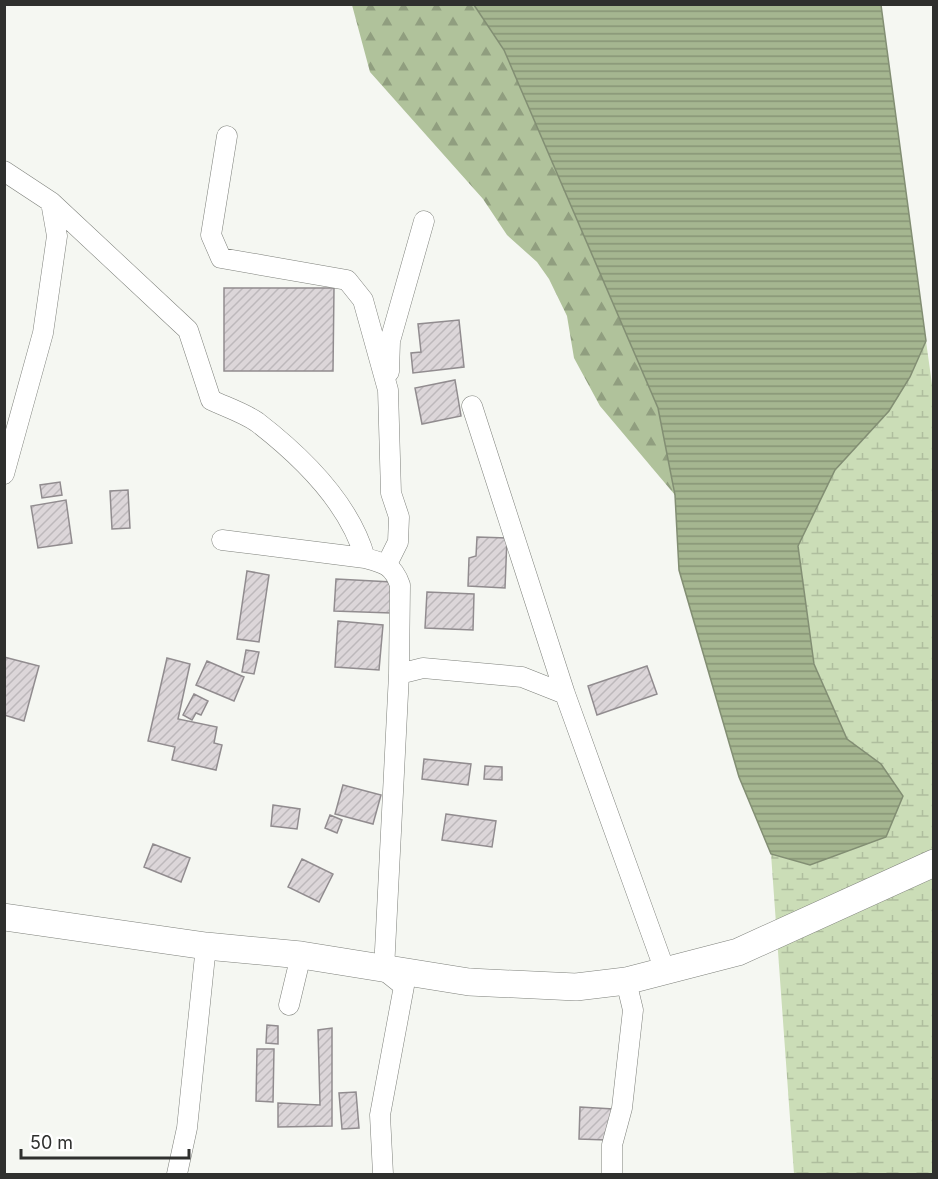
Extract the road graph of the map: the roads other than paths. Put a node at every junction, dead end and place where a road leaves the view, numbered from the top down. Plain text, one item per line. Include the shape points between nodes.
1 (227, 135) dead end
2 (4, 171) edge
3 (51, 202) junction
4 (424, 221) dead end
5 (388, 390) junction
6 (472, 406) dead end
7 (4, 474) edge
8 (222, 540) dead end
9 (365, 558) junction
10 (387, 564) junction
11 (399, 674) junction
12 (565, 694) junction
13 (933, 862) edge
14 (4, 917) edge
15 (206, 946) junction
16 (301, 955) junction
17 (384, 970) junction
18 (665, 971) junction
19 (626, 981) junction
20 (289, 1005) dead end
21 (177, 1174) edge
22 (383, 1174) edge
23 (612, 1174) edge

1 - 5 street via 211,235 221,258 347,280 363,300
2 - 3 street
3 - 7 street via 57,236 43,333
3 - 9 street via 188,330 211,400 255,421 314,472 358,534
4 - 5 street via 390,341
5 - 10 street via 391,493 399,517 398,542
6 - 12 street
8 - 9 street
9 - 10 street
10 - 11 street via 400,585
11 - 12 street via 423,668 522,677
11 - 17 street
12 - 18 street
13 - 18 main road via 738,952
14 - 15 main road
15 - 16 main road
15 - 21 street via 187,1128
16 - 17 main road
16 - 20 street
17 - 19 main road via 524,986 576,987
17 - 22 street via 404,986 380,1115
18 - 19 main road
19 - 23 street via 633,1010 622,1108 612,1145

